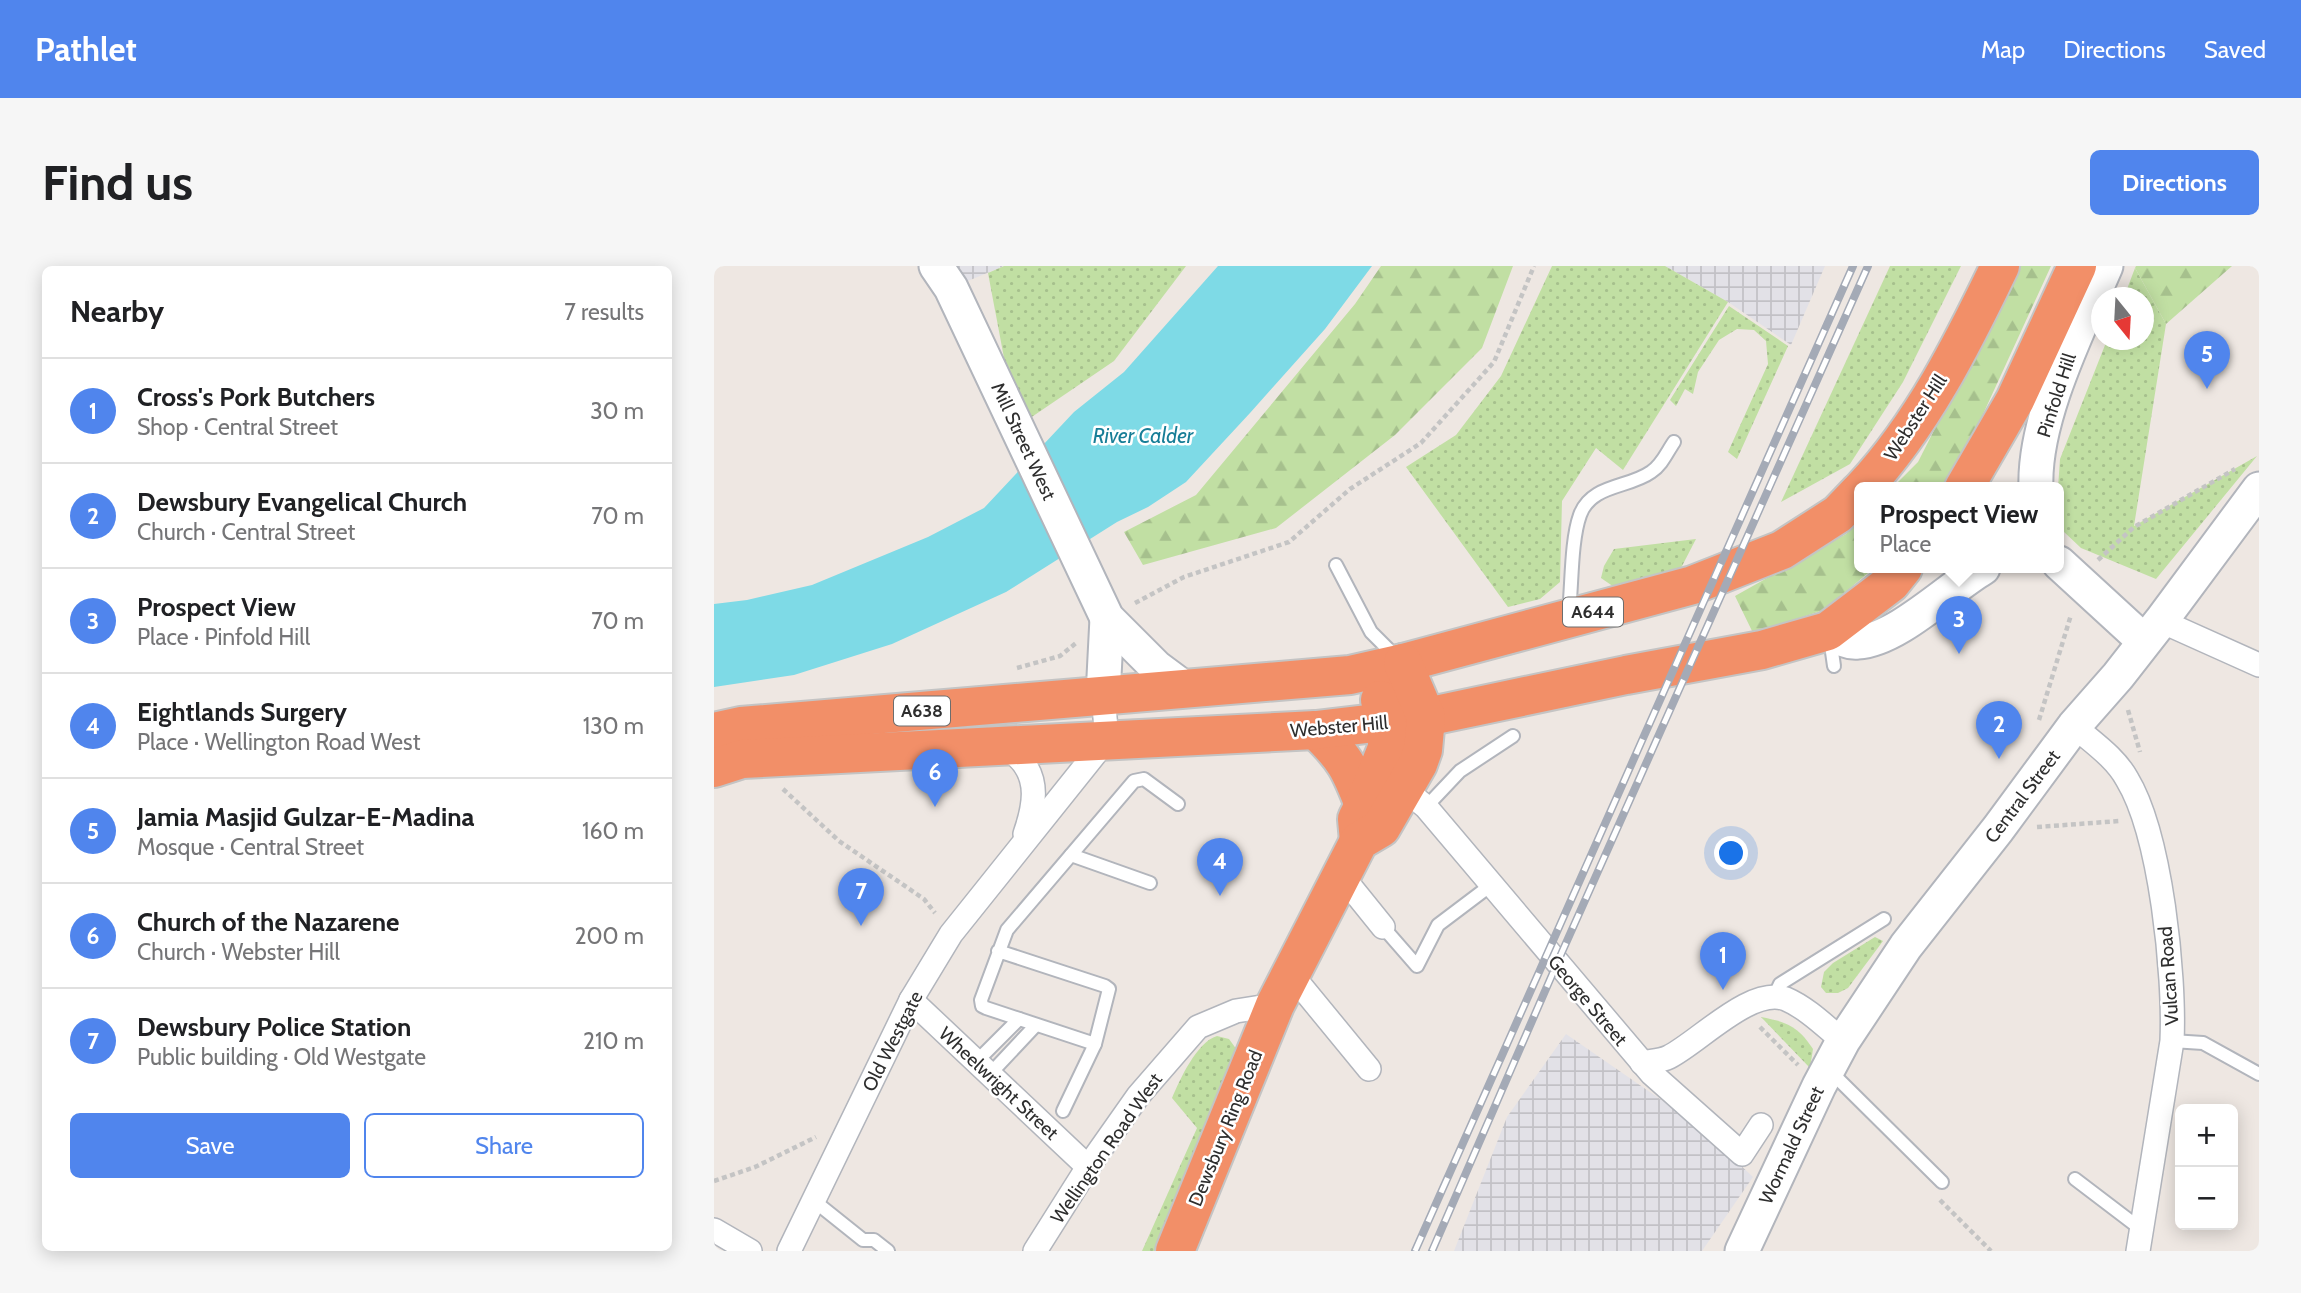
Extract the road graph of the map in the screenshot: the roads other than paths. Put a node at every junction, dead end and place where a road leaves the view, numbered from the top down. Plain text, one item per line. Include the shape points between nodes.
1 (936, 266) edge
2 (2000, 266) edge
3 (2077, 266) edge
4 (2106, 266) edge
5 (1674, 442) dead end
6 (2252, 476) edge
7 (1869, 482) edge
8 (1967, 482) edge
9 (2036, 482) edge
10 (1854, 497) edge
11 (1336, 565) dead end
12 (1899, 573) edge
13 (1976, 573) edge
14 (2070, 573) edge
15 (1107, 618) junction
16 (1569, 619) junction
17 (2153, 631) junction
18 (1493, 639) joint
19 (1831, 648) junction
20 (1377, 654) junction
21 (2259, 665) edge
22 (1187, 690) junction
23 (1103, 696) junction
24 (1426, 717) junction
25 (1387, 722) junction
26 (2074, 726) junction
27 (1317, 730) junction
28 (1513, 736) dead end
29 (1107, 739) junction
30 (728, 746) edge
31 (997, 746) junction
32 (1415, 798) junction
33 (1178, 804) dead end
34 (1362, 823) junction
35 (1021, 847) junction
36 (1071, 855) junction
37 (1341, 875) junction
38 (1150, 883) dead end
39 (1491, 885) junction
40 (1884, 919) dead end
41 (1383, 927) joint
42 (998, 951) junction
43 (1283, 990) junction
44 (1773, 999) junction
45 (911, 1000) junction
46 (1019, 1020) junction
47 (1036, 1025) junction
48 (2172, 1041) junction
49 (1095, 1044) junction
50 (1830, 1065) junction
51 (983, 1068) junction
52 (1369, 1069) dead end
53 (2259, 1074) edge
54 (1646, 1075) junction
55 (1063, 1111) dead end
56 (1761, 1125) dead end
57 (1088, 1167) junction
58 (2075, 1179) dead end
59 (1942, 1182) road end
60 (813, 1200) junction
61 (714, 1230) edge
62 (2140, 1241) edge
63 (751, 1251) edge
64 (789, 1251) edge
65 (888, 1251) edge
66 (1035, 1251) edge
67 (1175, 1251) edge
68 (1742, 1251) edge

1 - 15 street, Mill Street West via 951,288
2 - 7 highway, Webster Hill via 1962,344 1890,460
3 - 8 highway via 2015,400
4 - 9 street, Pinfold Hill via 2052,400 2039,448
5 - 16 lane via 1650,474 1597,494 1580,514
6 - 17 street, Central Street
10 - 16 highway, Webster Hill / A644 via 1838,514 1782,550 1693,585
11 - 20 lane
12 - 19 highway, Webster Hill
13 - 19 street via 1891,632 1856,642 1840,639
14 - 17 street
15 - 22 street, Mill Street West via 1156,667
15 - 23 street, Mill Street West
16 - 18 highway, Webster Hill / A644
17 - 21 street
17 - 26 street, Central Street
18 - 20 highway, Webster Hill / A638
19 - 24 highway, Webster Hill via 1762,650
20 - 22 highway, Webster Hill / A638 via 1350,675
20 - 24 highway
20 - 25 highway
22 - 23 highway, Webster Hill / A638
23 - 29 street
23 - 30 highway, Webster Hill / A638
24 - 25 highway, Webster Hill / A638
24 - 32 highway
25 - 27 highway, Webster Hill / A638
25 - 34 highway via 1387,748
26 - 48 street, Vulcan Road via 2110,757 2139,801 2156,866 2168,943
26 - 50 street, Central Street via 1906,946
27 - 29 highway, Webster Hill / A638
27 - 34 highway via 1351,771
28 - 32 lane
29 - 31 highway, Webster Hill / A638
29 - 35 street, Old Westgate
30 - 31 highway, Webster Hill / A638
31 - 35 street, Old Westgate via 1017,756 1035,794
32 - 34 highway via 1381,828
32 - 39 street, George Street
33 - 36 lane via 1144,779 1135,781
34 - 37 highway
35 - 45 street, Old Westgate via 951,934
36 - 38 lane
36 - 42 lane via 1007,930
37 - 41 street
37 - 43 highway
39 - 41 lane via 1438,925 1417,966
39 - 54 street, George Street
40 - 44 lane via 1780,984
42 - 46 lane via 982,1006
42 - 49 lane via 1110,989
43 - 52 street
43 - 57 street, Wellington Road West via 1198,1027 1138,1096
43 - 67 highway, Dewsbury Ring Road
44 - 50 street via 1784,998 1802,1009
44 - 54 street via 1741,1007
45 - 51 street, Wheelwright Street
45 - 60 street, Old Westgate
46 - 47 lane
46 - 51 lane
47 - 49 lane
47 - 51 lane
48 - 53 lane via 2203,1044
48 - 62 street, Vulcan Road
49 - 55 lane
50 - 59 lane
50 - 68 street, Wormald Street
51 - 57 street, Wheelwright Street
54 - 56 street, George Street via 1742,1154
57 - 66 street, Wellington Road West
58 - 62 lane
60 - 64 street, Old Westgate
60 - 65 lane via 863,1240 874,1240
61 - 63 street

